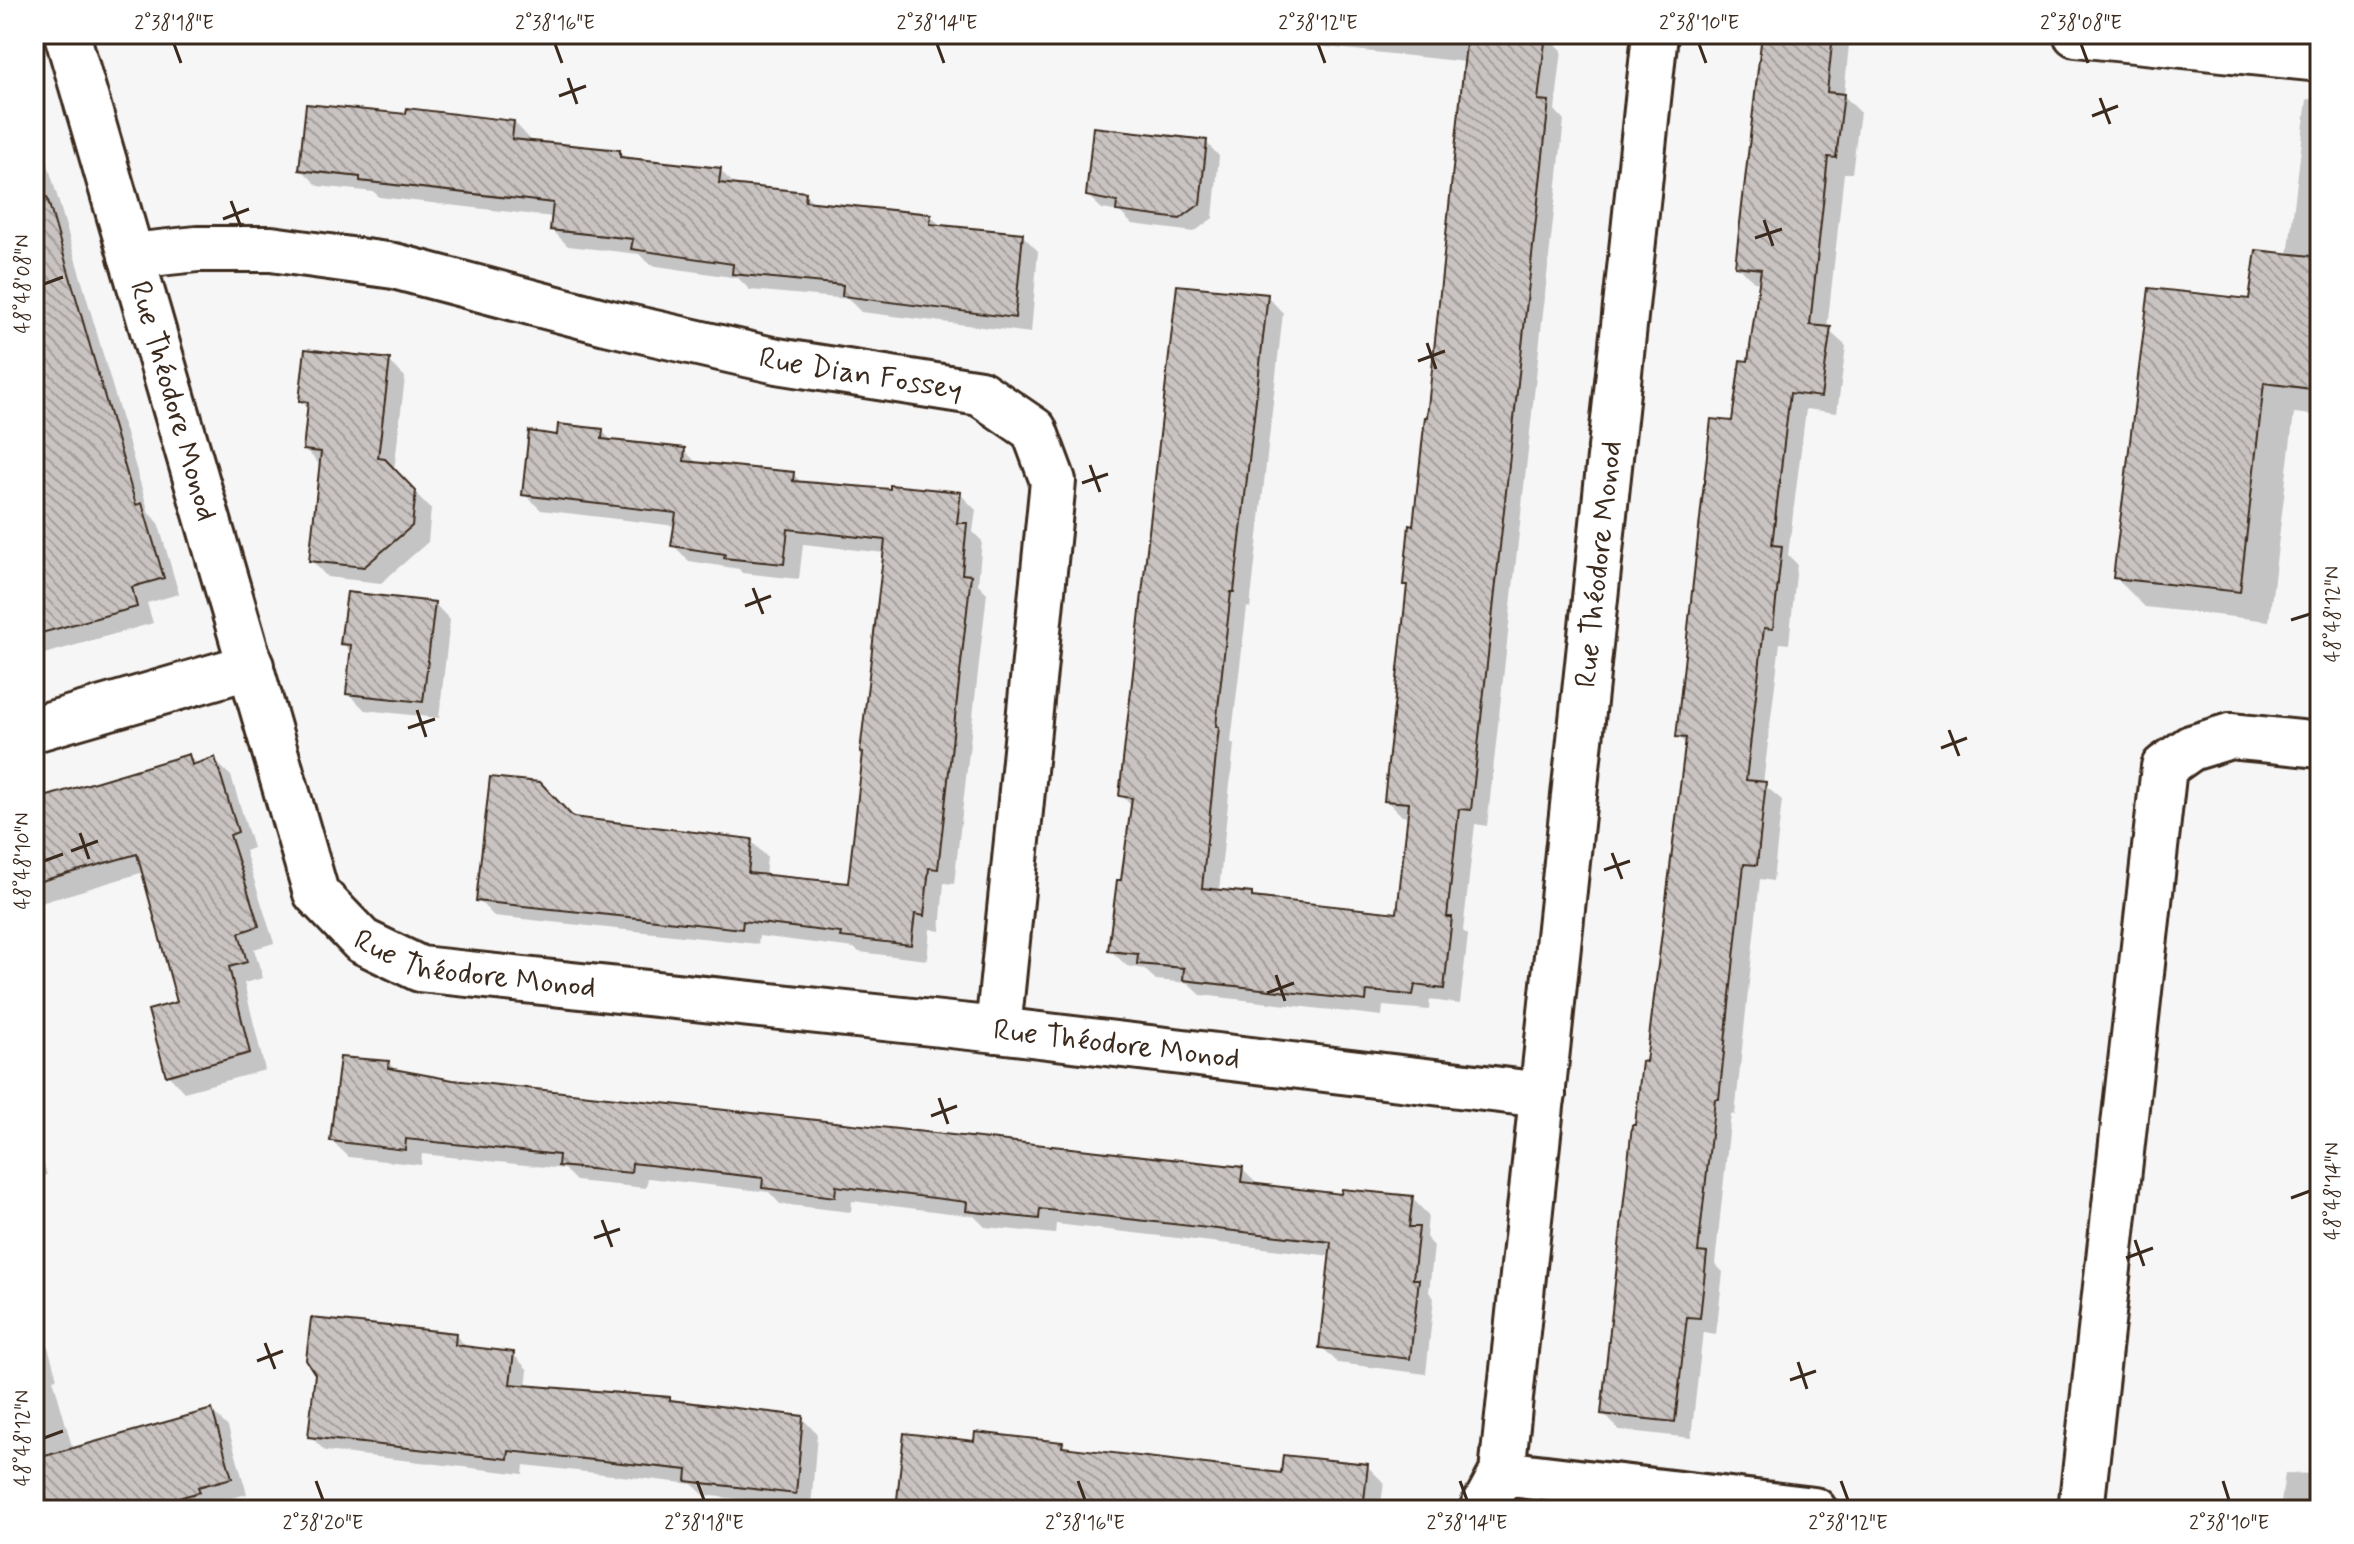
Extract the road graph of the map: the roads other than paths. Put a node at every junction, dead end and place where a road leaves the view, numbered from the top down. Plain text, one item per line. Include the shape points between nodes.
1 (67, 34) edge
2 (1655, 34) edge
3 (2076, 34) edge
4 (2320, 59) edge
5 (131, 256) junction
6 (251, 666) junction
7 (34, 729) edge
8 (2320, 745) edge
9 (998, 1030) junction
10 (1543, 1095) junction
11 (1492, 1492) edge
12 (1814, 1510) edge
13 (2081, 1510) edge

1 - 5 street, Rue Théodore Monod
2 - 10 street, Rue Théodore Monod
3 - 4 street
5 - 6 street, Rue Théodore Monod
5 - 9 street, Rue Dian Fossey via 271,249 394,266 777,361 980,393 1034,430 1053,481
6 - 7 street
6 - 9 street, Rue Théodore Monod via 316,893 362,941 409,964
8 - 13 street via 2230,736 2191,748 2164,767
9 - 10 street, Rue Théodore Monod
10 - 11 street, Rue Théodore Monod
11 - 12 street

